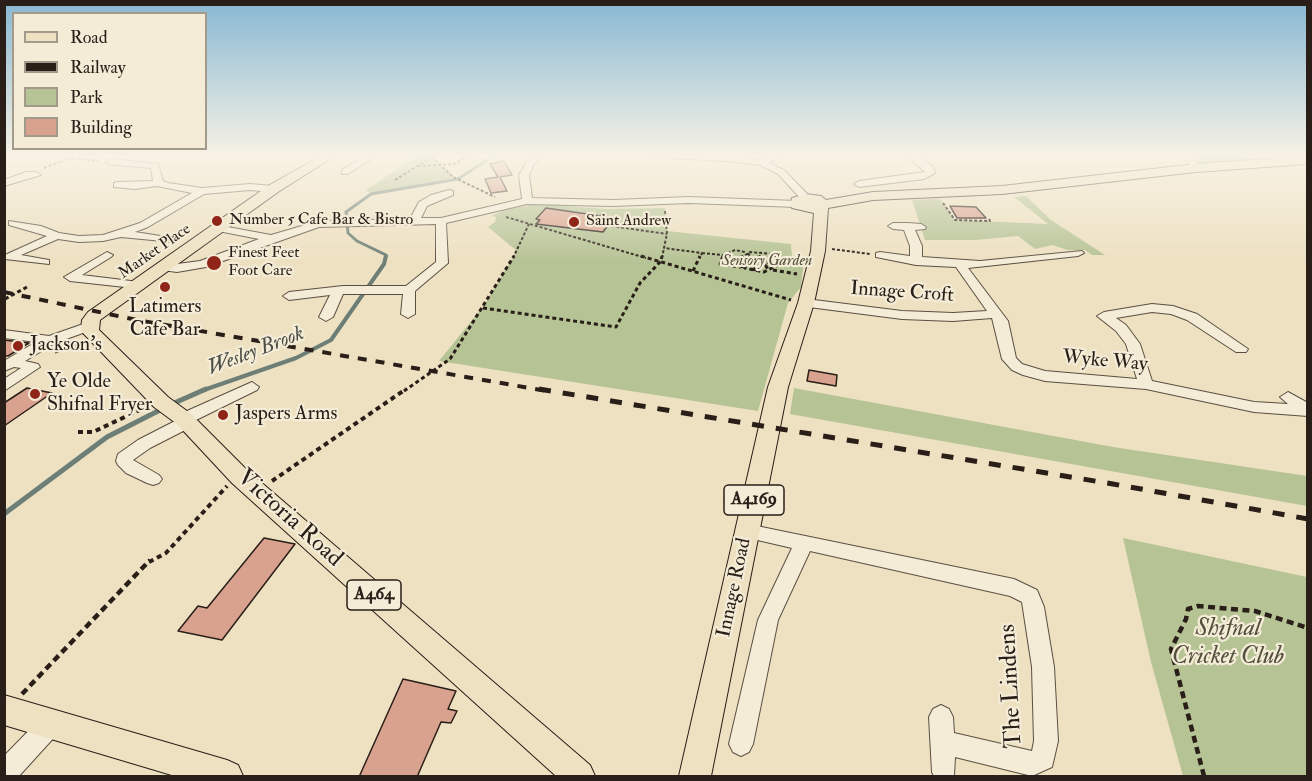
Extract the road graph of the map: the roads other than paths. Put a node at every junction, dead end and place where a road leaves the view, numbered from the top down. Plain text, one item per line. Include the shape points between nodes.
1 (198, 190) edge
2 (209, 190) edge
3 (271, 190) edge
4 (526, 190) edge
5 (795, 190) edge
6 (992, 190) edge
7 (202, 191) junction
8 (449, 193) dead end
9 (527, 201) junction
10 (813, 214) junction
11 (441, 221) junction
12 (414, 222) junction
13 (13, 223) dead end
14 (893, 226) dead end
15 (908, 226) junction
16 (921, 226) dead end
17 (218, 228) junction
18 (121, 234) junction
19 (57, 236) junction
20 (274, 239) junction
21 (169, 240) dead end
22 (1067, 252) dead end
23 (107, 255) dead end
24 (880, 255) road end
25 (916, 261) junction
26 (45, 262) dead end
27 (960, 265) junction
28 (165, 267) junction
29 (139, 285) junction
30 (409, 290) junction
31 (338, 291) junction
32 (289, 296) dead end
33 (806, 303) junction
34 (408, 314) dead end
35 (996, 314) junction
36 (326, 317) dead end
37 (89, 326) junction
38 (4, 334) edge
39 (50, 340) junction
40 (1241, 349) dead end
41 (8, 364) edge
42 (1146, 384) junction
43 (4, 386) edge
44 (252, 387) dead end
45 (1288, 397) dead end
46 (172, 411) junction
47 (1308, 411) edge
48 (153, 479) dead end
49 (747, 531) junction
50 (804, 543) junction
51 (5, 710) edge
52 (941, 717) dead end
53 (52, 723) junction
54 (942, 742) junction
55 (741, 744) dead end
56 (944, 772) dead end
57 (4, 776) edge
58 (223, 776) edge
59 (579, 777) edge
60 (695, 777) edge

1 - 7 street
2 - 7 street
3 - 17 main road, Market Place
4 - 9 street
5 - 10 street
6 - 10 main road via 873,196
7 - 18 street
8 - 12 street via 423,204
9 - 10 street via 689,200
9 - 11 street
10 - 33 main road, Innage Road / A4169 via 813,276
11 - 12 street
11 - 30 street via 442,263
12 - 20 street via 309,226
13 - 19 street
14 - 15 street
15 - 16 street
15 - 25 street via 916,246
17 - 20 street
17 - 28 main road, Market Place
18 - 19 street via 79,239
18 - 21 street
19 - 26 street via 9,257
20 - 28 street via 202,264
22 - 27 street via 997,264
23 - 29 street via 70,277
24 - 25 street
25 - 27 street
27 - 35 street, Wyke Way
28 - 29 main road, Market Place
29 - 37 main road, Market Place via 94,316
30 - 31 street
30 - 34 street
31 - 32 street
31 - 36 street
33 - 35 street, Innage Croft via 902,315
33 - 49 main road, Innage Road / A4169 via 777,387
35 - 42 street, Wyke Way via 1004,329 1009,359 1023,370 1045,376
37 - 39 street
37 - 46 main road, Victoria Road / A464
38 - 39 street
39 - 41 street
40 - 42 street via 1185,314 1167,308 1104,316 1121,328 1133,344
41 - 43 street via 33,367
42 - 47 street, Wyke Way via 1254,407
44 - 46 street
45 - 47 street
46 - 48 street via 144,444 124,458 132,469
46 - 59 main road, Victoria Road / A464 via 248,484
49 - 50 street, The Lindens
49 - 60 main road, Innage Road / A4169
50 - 54 street, The Lindens via 1014,588 1030,596 1042,668 1046,741 1043,758 1032,764
50 - 55 street via 768,620
51 - 53 main road
52 - 54 street
53 - 57 street
53 - 58 main road
54 - 56 street

